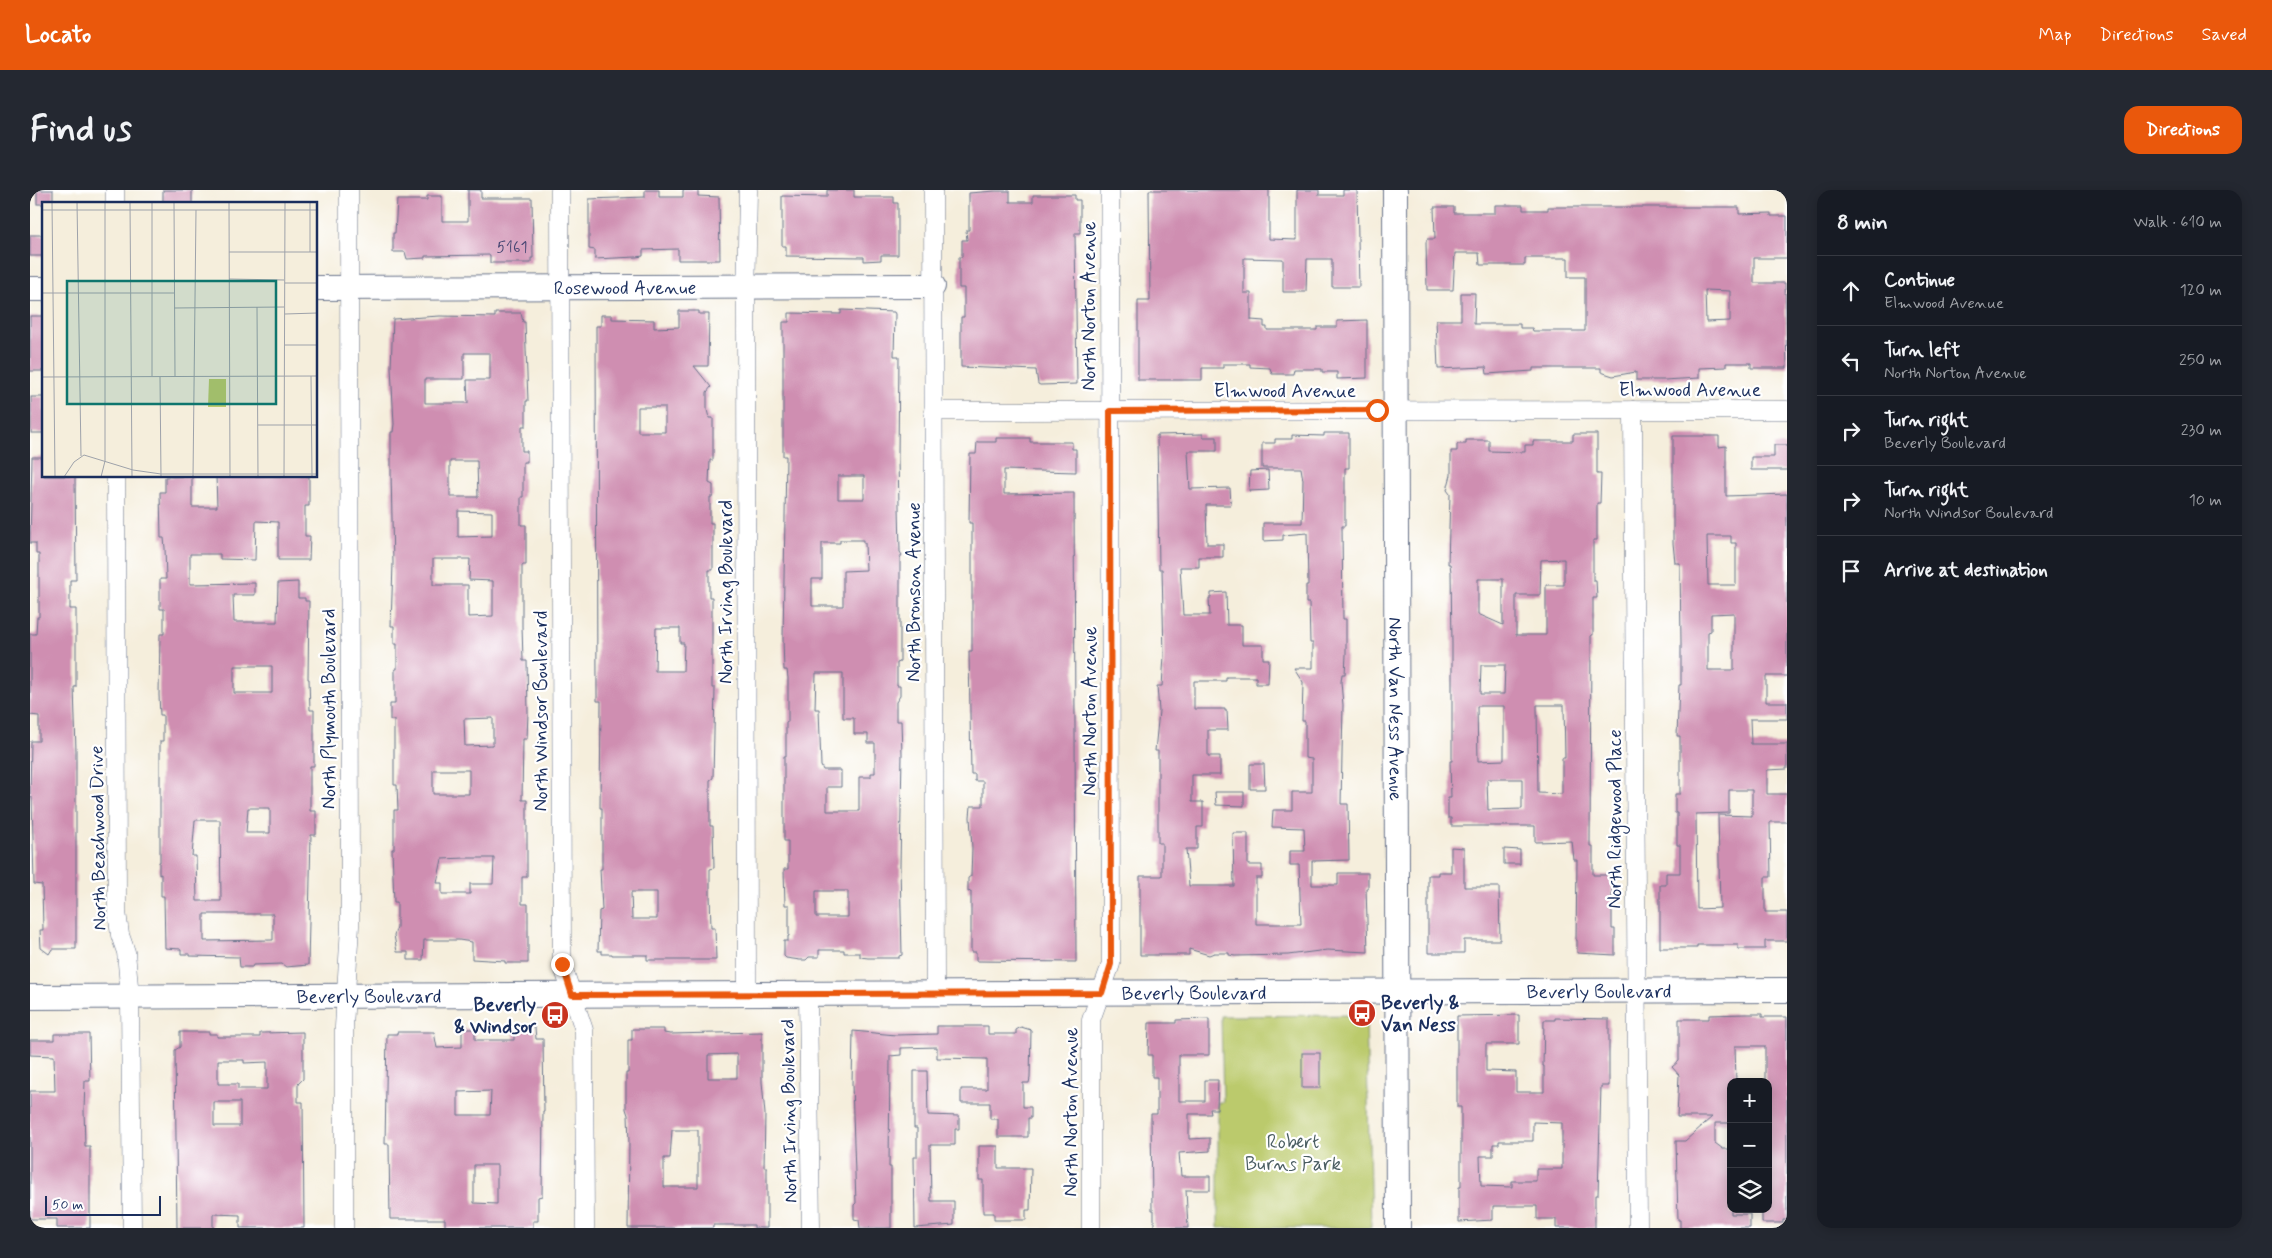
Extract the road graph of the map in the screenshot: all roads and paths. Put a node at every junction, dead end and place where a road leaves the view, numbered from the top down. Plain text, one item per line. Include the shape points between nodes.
1 (349, 190) edge
2 (560, 190) edge
3 (748, 190) edge
4 (933, 190) edge
5 (1110, 190) edge
6 (1395, 190) edge
7 (747, 286) junction
8 (933, 286) junction
9 (349, 287) junction
10 (560, 287) junction
11 (318, 288) edge
12 (1396, 410) junction
13 (1633, 410) junction
14 (1787, 410) edge
15 (933, 411) junction
16 (1110, 411) junction
17 (116, 478) edge
18 (1787, 990) edge
19 (1636, 991) junction
20 (1102, 993) junction
21 (1397, 993) junction
22 (747, 994) junction
23 (808, 994) junction
24 (935, 994) junction
25 (572, 995) junction
26 (30, 997) edge
27 (130, 997) junction
28 (345, 997) junction
29 (132, 1228) edge
30 (344, 1228) edge
31 (586, 1228) edge
32 (811, 1228) edge
33 (1091, 1228) edge
34 (1398, 1228) edge
35 (1638, 1228) edge

1 - 9 street, North Plymouth Boulevard
2 - 10 street, North Windsor Boulevard
3 - 7 street, North Irving Boulevard
4 - 8 street, North Bronson Avenue
5 - 16 street, North Norton Avenue
6 - 12 main road, North Van Ness Avenue
7 - 8 main road, Rosewood Avenue
7 - 10 main road, Rosewood Avenue
7 - 22 street, North Irving Boulevard
8 - 15 street, North Bronson Avenue
9 - 10 main road, Rosewood Avenue
9 - 11 main road, Rosewood Avenue
9 - 28 street, North Plymouth Boulevard via 350,926
10 - 25 street, North Windsor Boulevard via 562,964
12 - 13 street, Elmwood Avenue
12 - 16 street, Elmwood Avenue
12 - 21 main road, North Van Ness Avenue
13 - 14 street, Elmwood Avenue
13 - 19 street, North Ridgewood Place
15 - 16 street, Elmwood Avenue
15 - 24 street, North Bronson Avenue
16 - 20 street, North Norton Avenue via 1111,964
17 - 27 street, North Beachwood Drive via 117,912 126,952
18 - 19 main road, Beverly Boulevard
19 - 21 main road, Beverly Boulevard
19 - 35 street, North Ridgewood Place
20 - 21 main road, Beverly Boulevard
20 - 24 main road, Beverly Boulevard
20 - 33 street, North Norton Avenue via 1091,1020
21 - 34 main road, North Van Ness Avenue
22 - 23 main road, Beverly Boulevard
22 - 25 main road, Beverly Boulevard
23 - 24 main road, Beverly Boulevard
23 - 32 street, North Irving Boulevard
25 - 28 main road, Beverly Boulevard
25 - 31 street, North Windsor Boulevard via 584,1030
26 - 27 main road, Beverly Boulevard
27 - 28 main road, Beverly Boulevard
27 - 29 street, North Beachwood Drive
28 - 30 street, North Plymouth Boulevard

